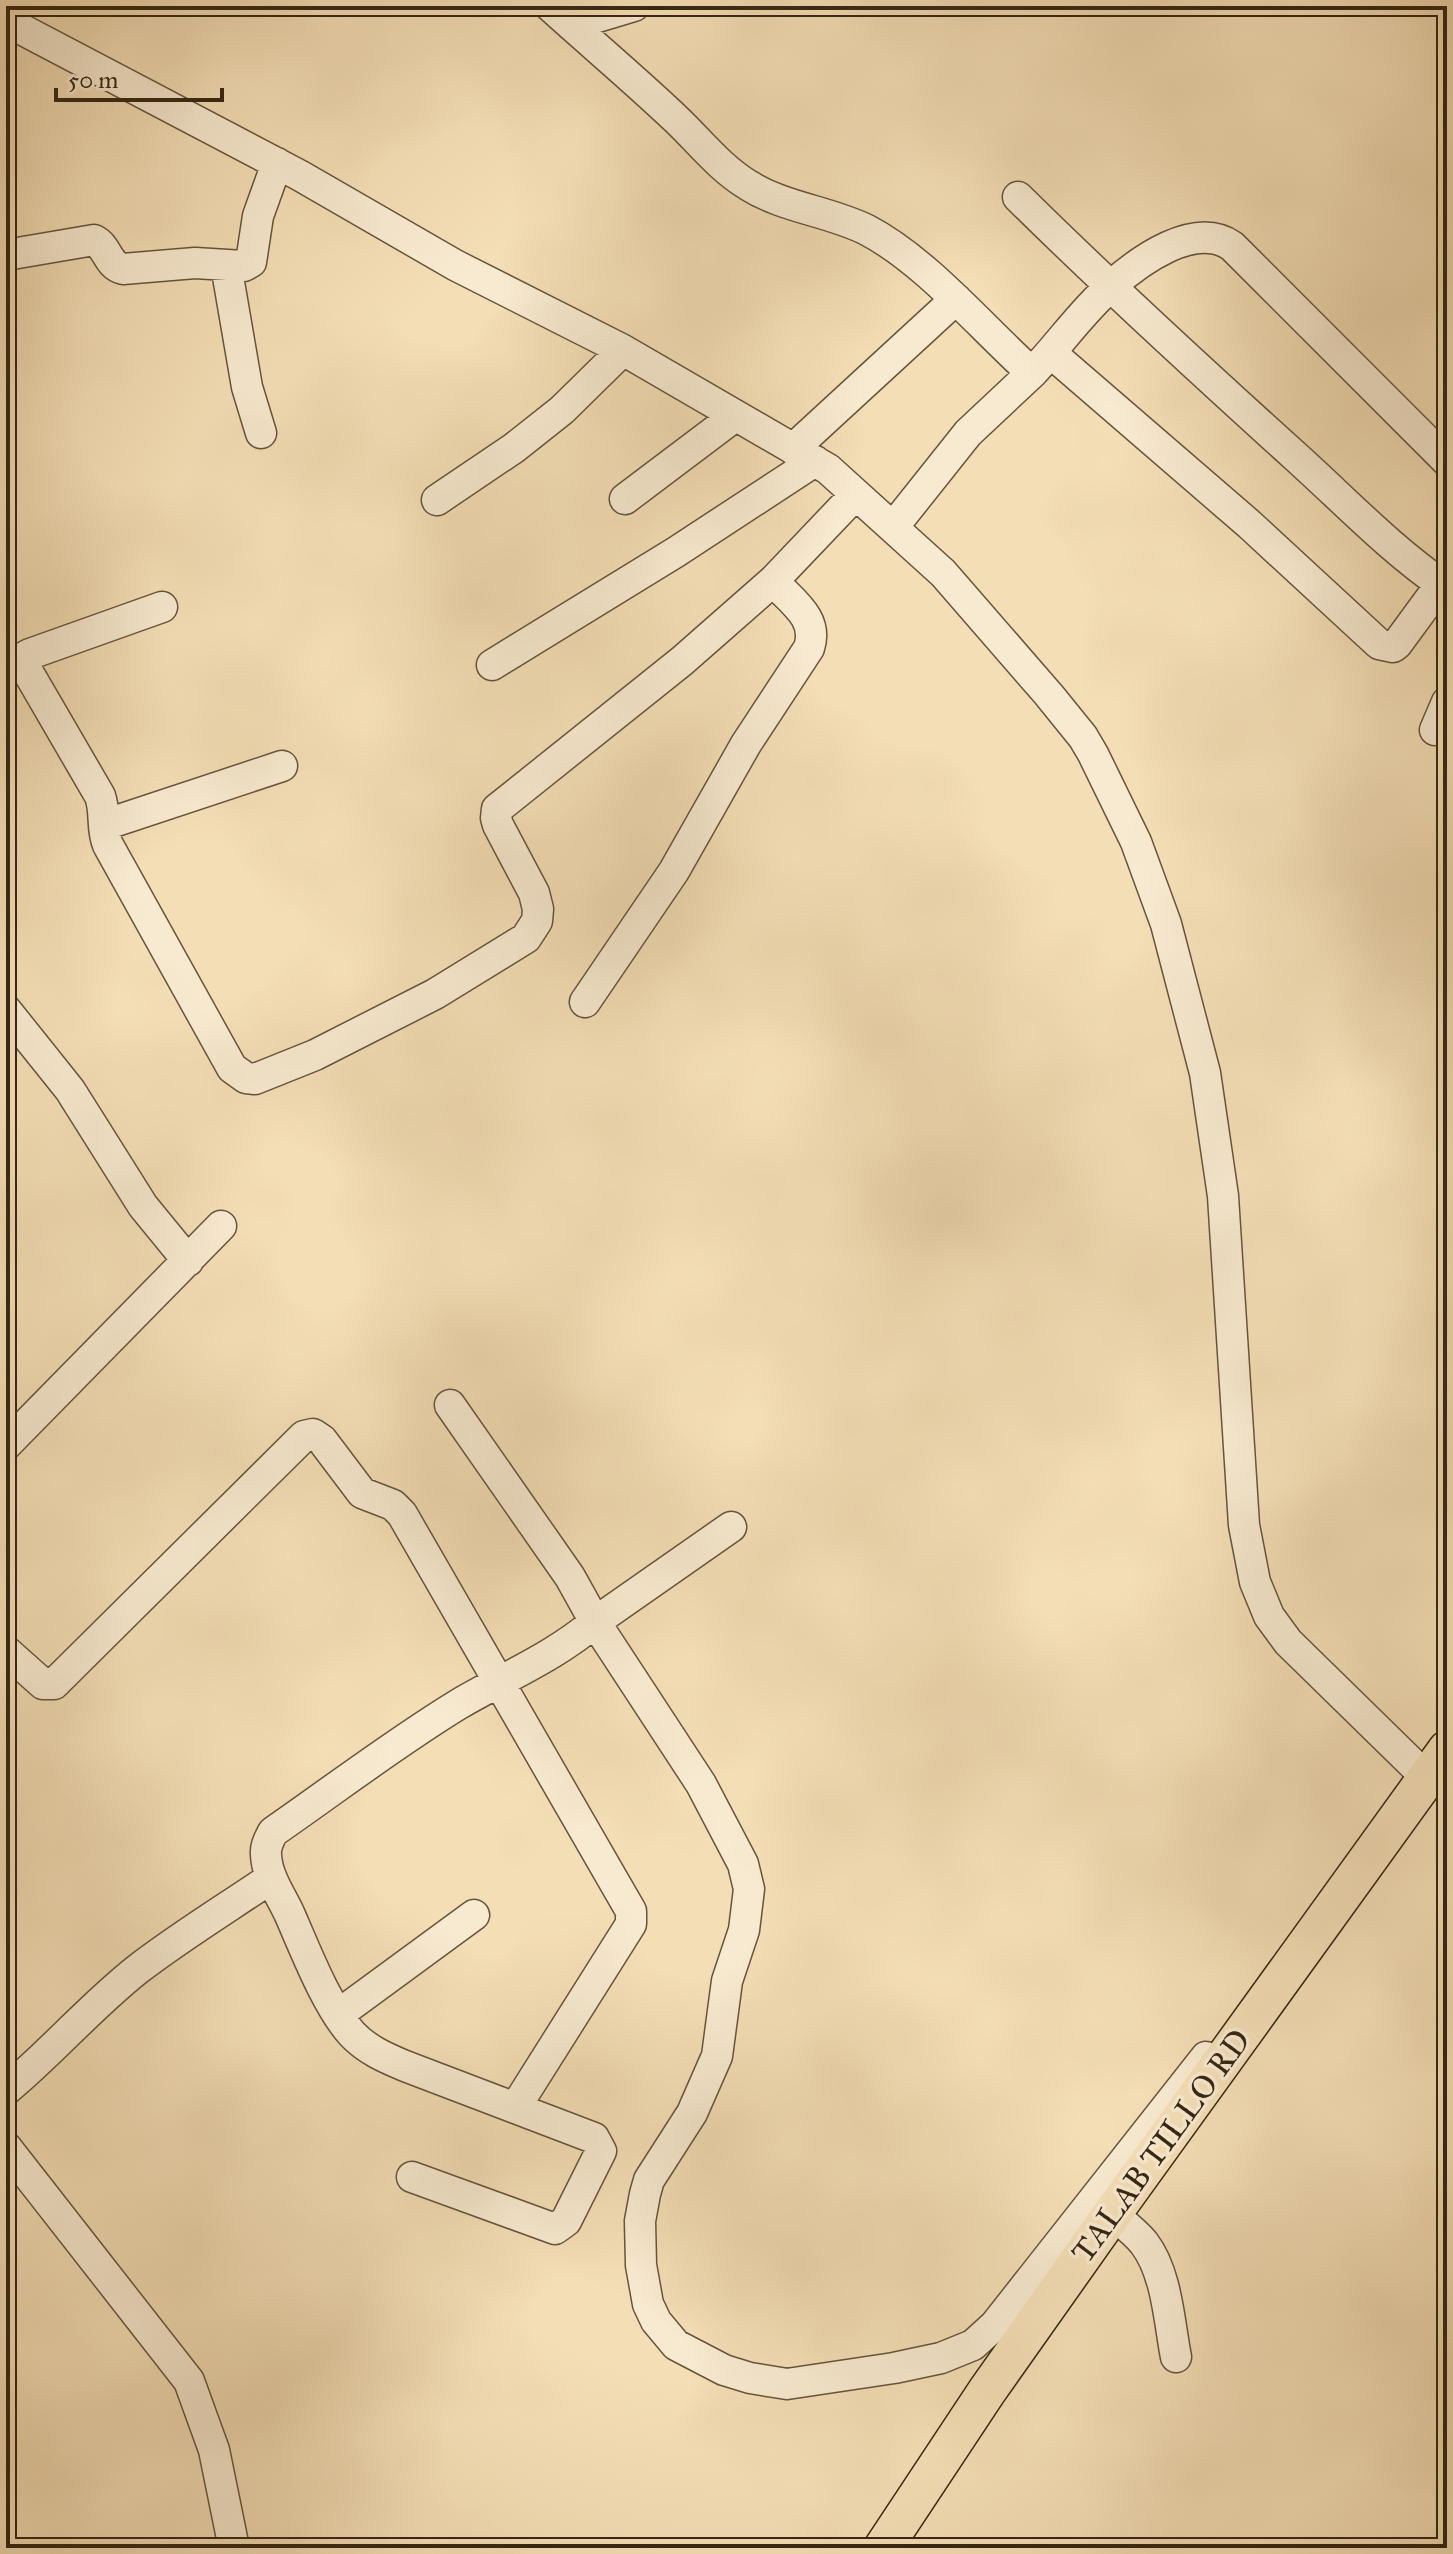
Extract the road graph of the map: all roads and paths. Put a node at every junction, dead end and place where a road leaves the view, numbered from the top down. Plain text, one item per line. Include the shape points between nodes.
1 (634, 6) edge
2 (561, 15) edge
3 (6, 21) edge
4 (277, 163) junction
5 (1018, 197) dead end
6 (6, 255) edge
7 (226, 265) junction
8 (1109, 287) junction
9 (956, 299) junction
10 (623, 350) junction
11 (1041, 363) junction
12 (735, 416) junction
13 (261, 433) dead end
14 (804, 455) junction
15 (1447, 461) edge
16 (855, 495) junction
17 (625, 499) dead end
18 (437, 500) dead end
19 (894, 526) junction
20 (773, 581) junction
21 (1444, 586) edge
22 (162, 607) dead end
23 (16, 651) edge
24 (492, 665) dead end
25 (1447, 702) edge
26 (1435, 730) dead end
27 (282, 766) dead end
28 (104, 825) junction
29 (585, 1002) dead end
30 (6, 1010) edge
31 (221, 1226) dead end
32 (188, 1261) junction
33 (450, 1405) dead end
34 (6, 1445) edge
35 (731, 1527) dead end
36 (586, 1630) junction
37 (6, 1651) edge
38 (498, 1682) junction
39 (1440, 1762) edge
40 (271, 1878) junction
41 (474, 1915) dead end
42 (1263, 2003) junction
43 (339, 2014) junction
44 (6, 2090) edge
45 (515, 2108) junction
46 (6, 2147) edge
47 (412, 2177) dead end
48 (16, 2180) edge
49 (1112, 2214) junction
50 (1176, 2357) dead end
51 (234, 2548) edge
52 (883, 2548) edge

1 - 2 street
2 - 9 street via 750,187 868,231
3 - 4 street
4 - 7 street via 258,216 251,262
4 - 10 street via 455,265
5 - 8 street
6 - 7 street via 94,240 120,269
7 - 13 street via 250,402
8 - 11 street
8 - 15 street via 1173,246 1192,239 1221,239
8 - 21 street
9 - 11 street
9 - 14 street
10 - 12 street
10 - 18 street via 562,410
11 - 19 street via 953,451
11 - 21 street via 1249,524 1379,644 1397,644
12 - 14 street
12 - 17 street
14 - 16 street
14 - 24 street via 676,552
16 - 19 street
16 - 20 street
19 - 39 street via 989,623 1083,737 1136,842 1166,924 1205,1073 1217,1145 1244,1525 1255,1582 1269,1616 1288,1642
20 - 28 street via 497,809 498,825 538,909 526,938 435,994 255,1079 232,1068 108,845
20 - 29 street via 811,624 809,648 746,744 674,871
22 - 23 street via 30,654
23 - 28 street via 100,796
25 - 26 street
27 - 28 street
30 - 32 street via 70,1090 143,1206
31 - 32 street
32 - 34 street
33 - 36 street via 570,1577
35 - 36 street
36 - 38 street
36 - 42 street via 701,1784 743,1864 749,1889 744,1930 727,1981 717,2056 692,2113 649,2180 640,2221 648,2304 676,2345 724,2370 787,2384 894,2368 973,2345 995,2325 1205,2057
37 - 38 street via 43,1684 54,1684 304,1436 313,1434 362,1493 402,1514
38 - 40 street via 273,1832 266,1854
38 - 45 street via 632,1917
39 - 42 main road, TALAB TILLO RD
40 - 43 street
40 - 44 street via 138,1969
41 - 43 street
42 - 49 main road, TALAB TILLO RD
43 - 45 street via 354,2036 379,2055
45 - 47 street via 600,2144 599,2156 560,2227 547,2228
46 - 48 street
48 - 51 street via 189,2381 214,2450
49 - 50 street via 1154,2260
49 - 52 main road, TALAB TILLO RD

